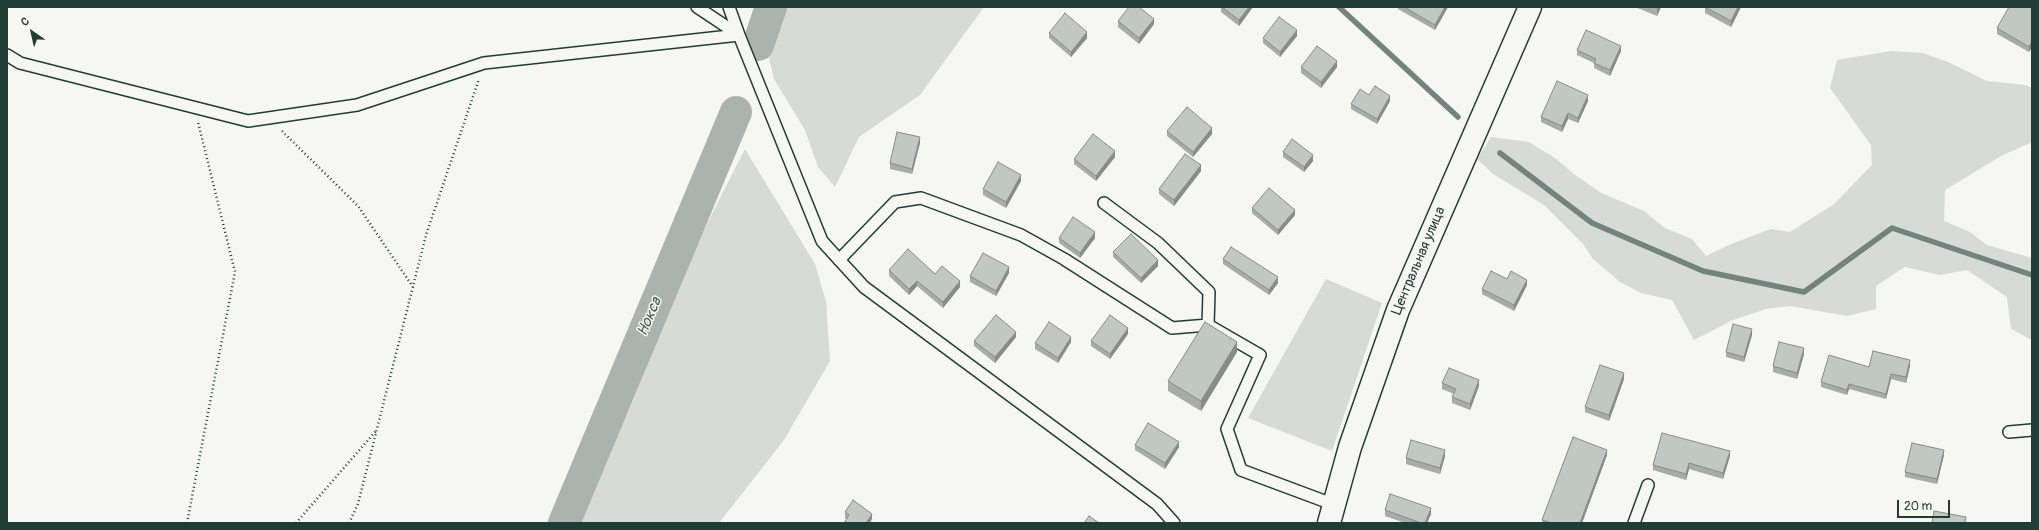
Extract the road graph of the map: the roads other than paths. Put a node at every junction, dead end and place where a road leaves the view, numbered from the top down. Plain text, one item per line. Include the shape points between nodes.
1 (697, 7) edge
2 (730, 7) edge
3 (1530, 7) edge
4 (739, 35) junction
5 (7, 55) edge
6 (1104, 204) dead end
7 (839, 260) junction
8 (1208, 325) junction
9 (2032, 430) edge
10 (2009, 432) dead end
11 (1648, 485) dead end
12 (1332, 514) edge
13 (1174, 523) edge
14 (1634, 523) edge

1 - 4 lane
2 - 4 lane
3 - 12 street, Центральная улица via 1398,310 1350,447
4 - 5 lane via 484,63 357,105 248,121 20,63
4 - 7 lane via 822,241
6 - 8 lane via 1158,244 1209,292
7 - 8 lane via 895,202 921,198 1021,235 1064,258 1172,328
7 - 13 lane via 864,287 1157,504
8 - 12 lane via 1260,355 1226,429 1241,470
9 - 10 lane
11 - 14 lane

